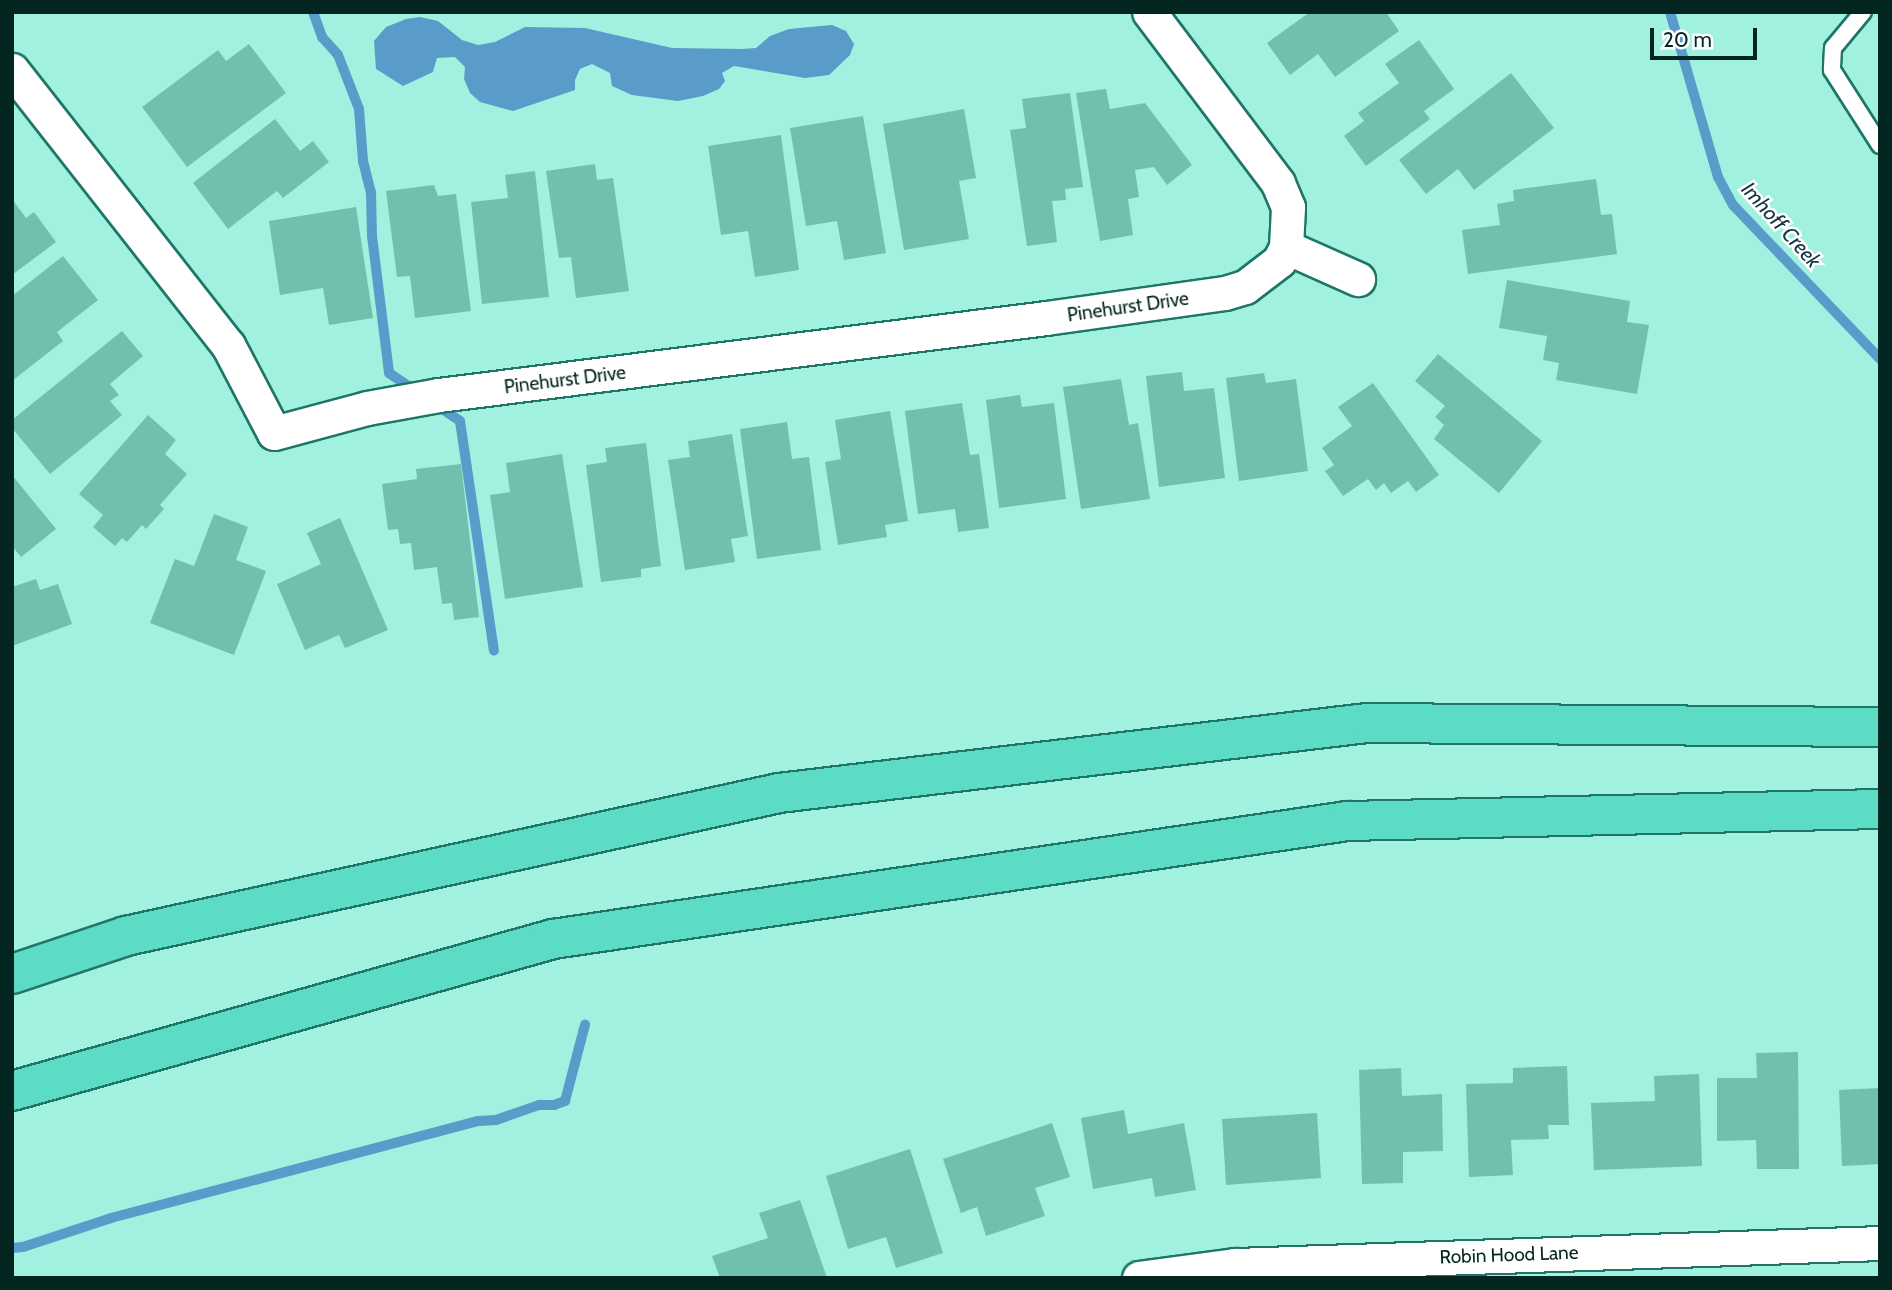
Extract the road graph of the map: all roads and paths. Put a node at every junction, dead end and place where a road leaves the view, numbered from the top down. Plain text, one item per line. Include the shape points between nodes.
1 (1149, 12) edge
2 (1863, 12) edge
3 (12, 71) edge
4 (1880, 145) edge
5 (1286, 247) junction
6 (1358, 279) dead end
7 (1880, 727) edge
8 (1880, 809) edge
9 (12, 974) edge
10 (12, 1091) edge
11 (1880, 1243) edge
12 (1139, 1278) edge

1 - 5 street via 1278,183 1288,207
2 - 4 lane via 1833,48 1832,70
3 - 5 street, Pinehurst Drive via 228,345 274,433 400,401 1225,293 1245,287 1268,271
5 - 6 street
7 - 9 highway via 1367,723 779,793 126,936
8 - 10 highway via 1347,821 552,939
11 - 12 street, Robin Hood Lane via 1235,1265

